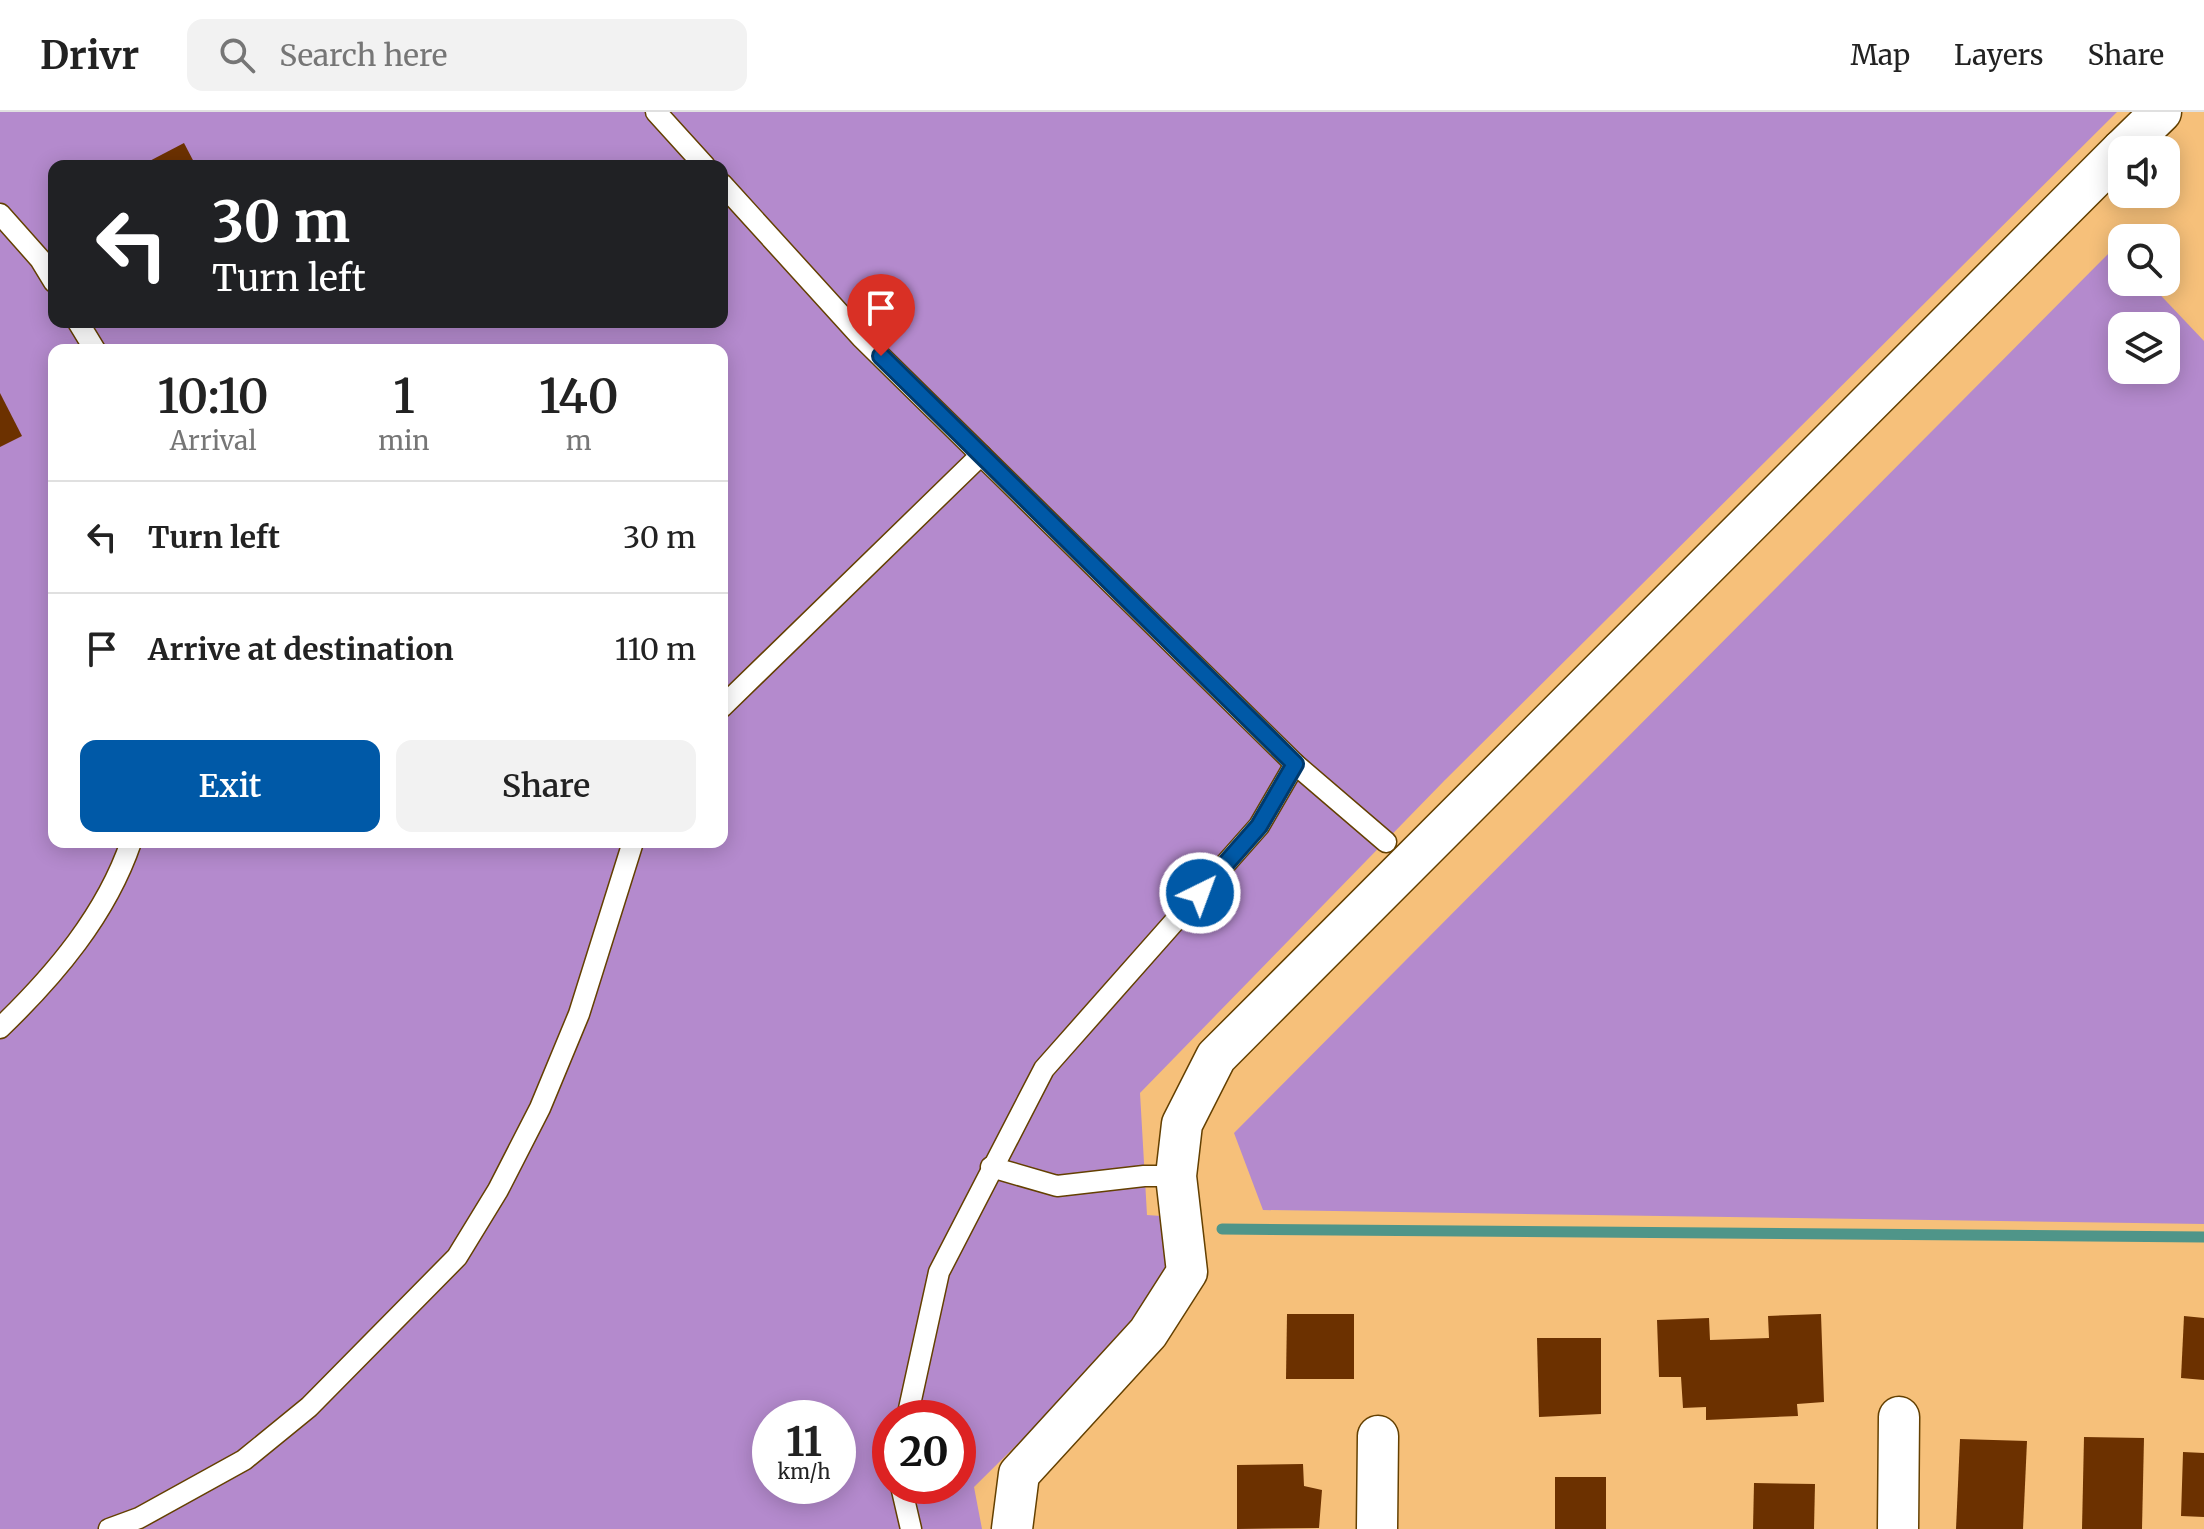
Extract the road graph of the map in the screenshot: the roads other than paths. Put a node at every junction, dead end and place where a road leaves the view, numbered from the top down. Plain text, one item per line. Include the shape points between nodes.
1 (656, 112) edge
2 (2161, 112) edge
3 (2136, 136) edge
4 (700, 160) edge
5 (2108, 164) edge
6 (728, 191) edge
7 (0, 214) edge
8 (48, 272) edge
9 (981, 455) junction
10 (728, 701) edge
11 (1295, 764) junction
12 (1386, 842) dead end
13 (129, 848) edge
14 (631, 848) edge
15 (0, 1028) edge
16 (991, 1167) junction
17 (1176, 1176) junction
18 (911, 1400) edge
19 (1899, 1417) dead end
20 (1378, 1436) dead end
21 (905, 1504) edge
22 (109, 1529) edge
23 (911, 1529) edge
24 (1012, 1529) edge
25 (1377, 1529) edge
26 (1898, 1529) edge

1 - 4 lane
2 - 3 street
5 - 17 street via 1216,1057 1182,1124
6 - 9 lane via 861,337
7 - 8 lane
9 - 10 lane
9 - 11 lane
11 - 12 lane
11 - 16 lane via 1259,826 1044,1069
13 - 15 lane via 111,891 63,962
14 - 22 lane via 579,1014 540,1108 457,1257 309,1407 244,1460
16 - 17 lane via 1057,1186
16 - 18 lane via 939,1272
17 - 24 street via 1187,1272 1148,1333 1019,1474
19 - 26 street
20 - 25 street
21 - 23 lane

